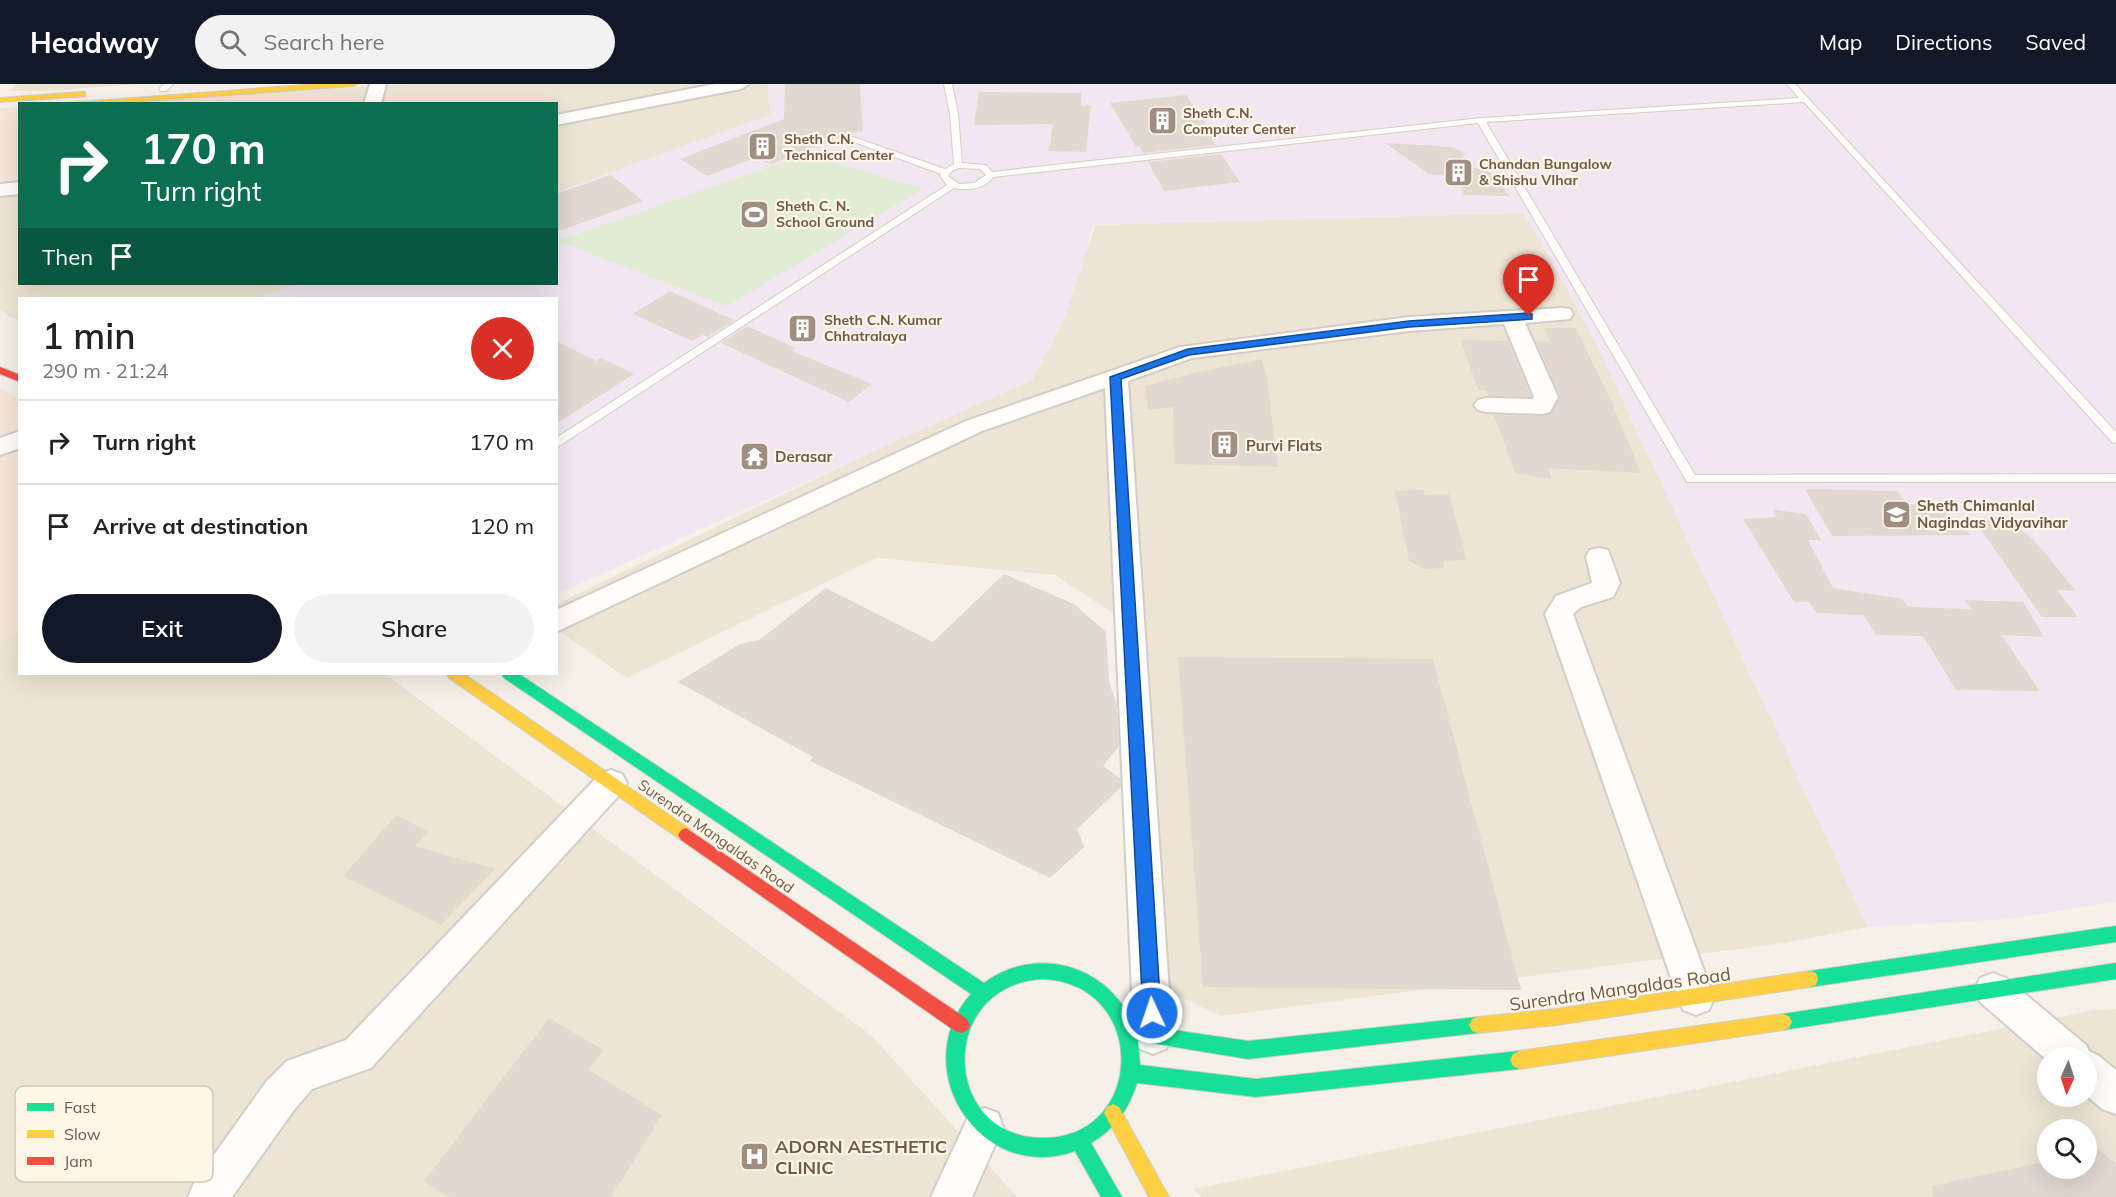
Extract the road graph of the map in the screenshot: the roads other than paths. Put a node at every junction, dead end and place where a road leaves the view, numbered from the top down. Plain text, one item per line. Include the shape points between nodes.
1 (233, 84) edge
2 (353, 84) edge
3 (378, 84) edge
4 (741, 84) edge
5 (948, 84) edge
6 (1791, 84) edge
7 (166, 86) edge
8 (0, 100) edge
9 (1805, 100) junction
10 (88, 102) edge
11 (373, 102) edge
12 (18, 106) edge
13 (0, 107) edge
14 (558, 120) edge
15 (1481, 120) junction
16 (850, 139) dead end
17 (958, 165) junction
18 (945, 172) junction
19 (990, 175) junction
20 (953, 185) junction
21 (18, 188) edge
22 (0, 190) edge
23 (1562, 314) dead end
24 (1512, 317) junction
25 (0, 370) edge
26 (1116, 377) junction
27 (18, 378) edge
28 (1486, 405) dead end
29 (18, 440) edge
30 (2116, 440) edge
31 (558, 443) edge
32 (0, 447) edge
33 (2116, 478) edge
34 (1599, 558) dead end
35 (558, 621) edge
36 (455, 675) edge
37 (510, 675) edge
38 (611, 783) junction
39 (2116, 934) edge
40 (2116, 971) edge
41 (1993, 990) junction
42 (984, 993) junction
43 (1696, 998) junction
44 (961, 1025) junction
45 (1140, 1033) junction
46 (2060, 1047) edge
47 (1131, 1073) junction
48 (2097, 1079) edge
49 (2116, 1095) edge
50 (1113, 1113) junction
51 (984, 1127) junction
52 (1079, 1140) junction
53 (208, 1197) edge
54 (951, 1197) edge
55 (1112, 1197) edge
56 (1159, 1197) edge

1 - 7 main road
2 - 10 main road
3 - 11 street
4 - 14 street
5 - 17 lane
6 - 9 lane
7 - 8 main road
9 - 15 lane
9 - 30 lane
12 - 13 main road
15 - 19 lane
15 - 33 lane via 1691,478
16 - 18 lane
17 - 18 lane
17 - 19 lane via 976,165
18 - 20 lane via 945,180
19 - 20 lane via 976,186
20 - 31 lane
21 - 22 street
23 - 24 street
24 - 26 street via 1409,324 1188,352
24 - 28 street via 1546,398 1542,407
25 - 27 main road
26 - 35 street via 974,426
26 - 45 street
29 - 32 street
34 - 43 street via 1606,583 1603,590 1566,601 1558,614
36 - 38 main road, Surendra Mangaldas Road
37 - 42 main road, Surendra Mangaldas Road
38 - 44 main road, Surendra Mangaldas Road
38 - 53 street via 358,1055 300,1074
39 - 43 main road, Surendra Mangaldas Road
40 - 41 main road
41 - 46 street
41 - 47 main road via 1572,1054 1256,1088
42 - 44 main road
42 - 45 main road via 1017,975 1036,971 1065,973 1091,984
43 - 45 main road, Surendra Mangaldas Road via 1248,1050
44 - 51 main road via 954,1052 955,1079 966,1105
45 - 47 main road via 1132,1050
47 - 50 main road via 1125,1094
48 - 49 street
50 - 52 main road
50 - 56 main road
51 - 52 main road via 1009,1141 1032,1146 1056,1146
51 - 54 street
52 - 55 main road

